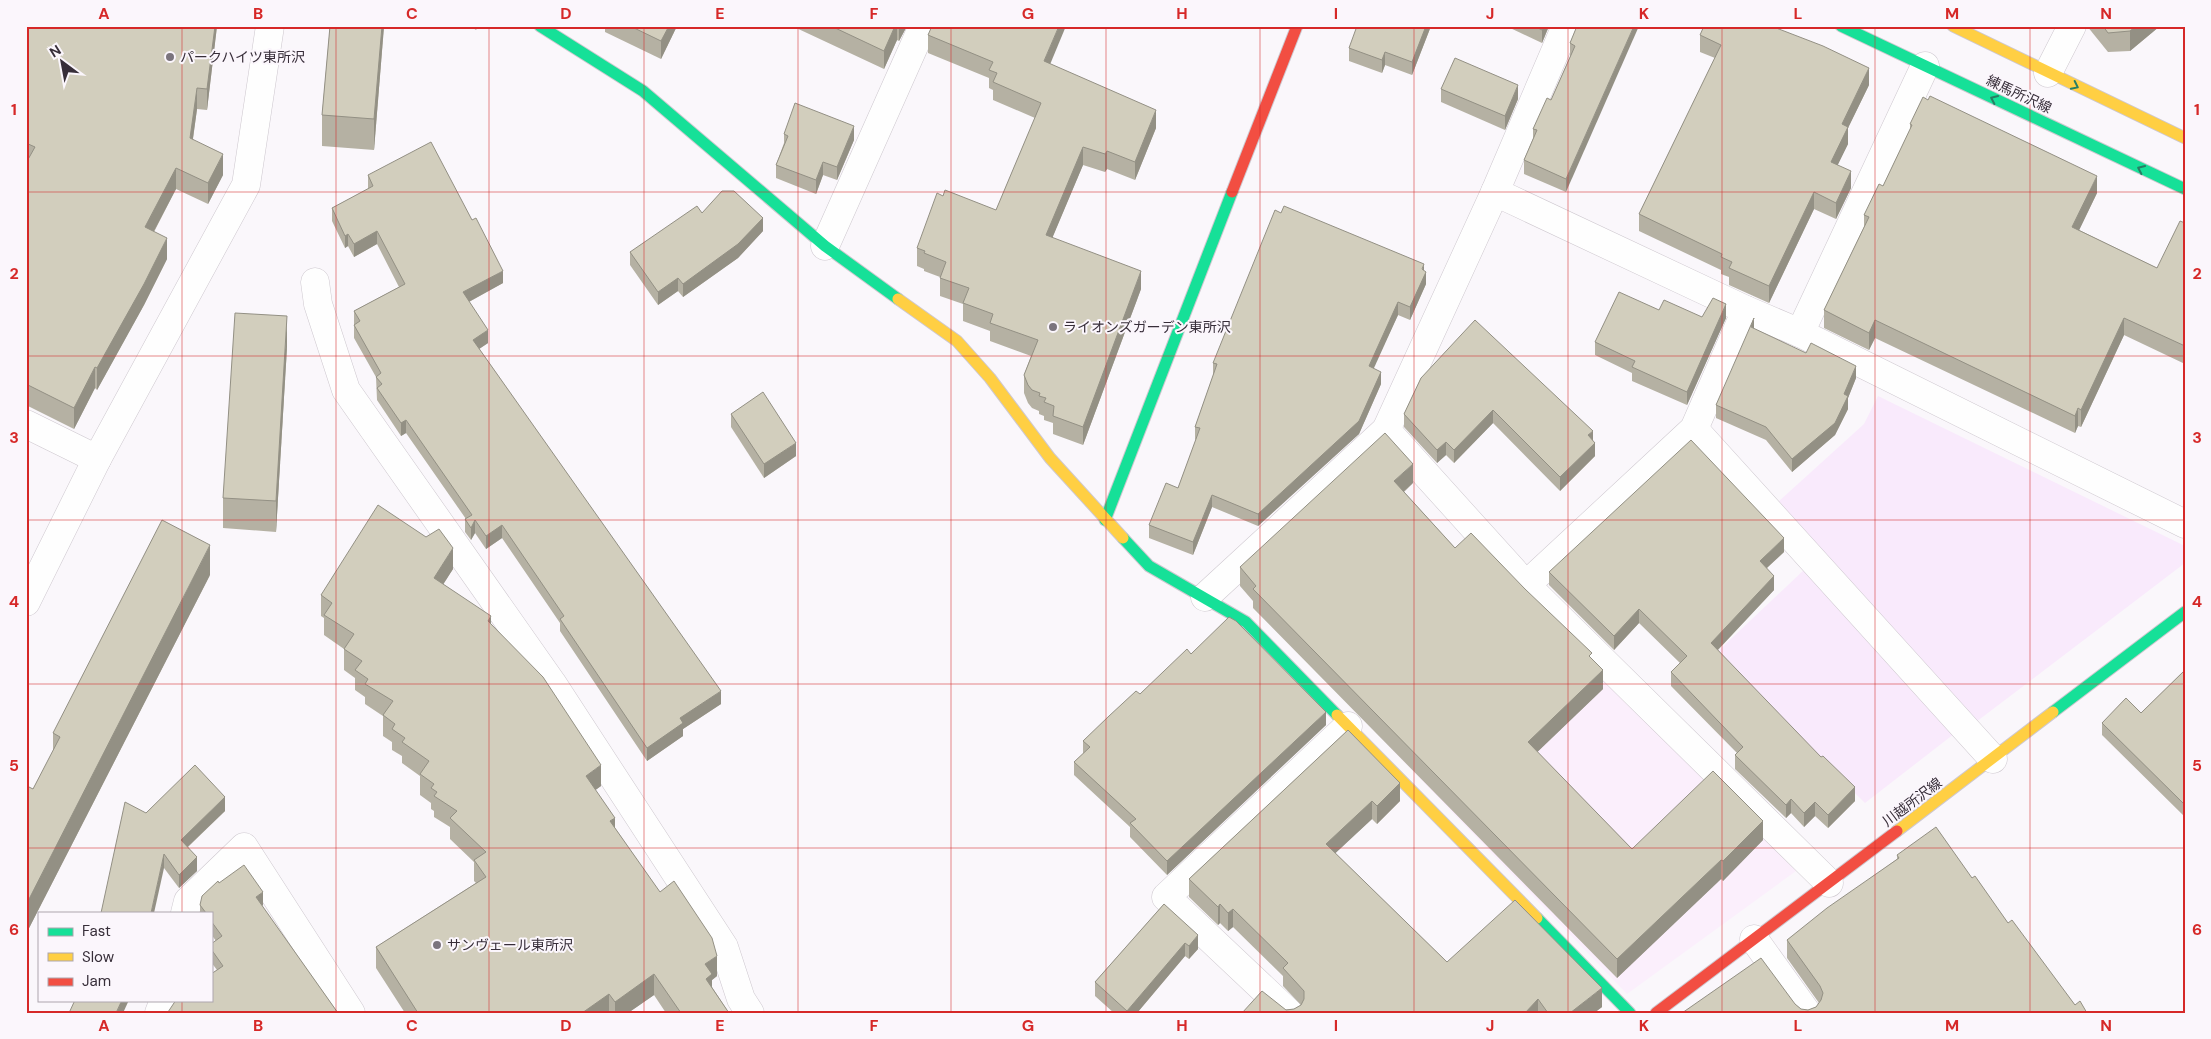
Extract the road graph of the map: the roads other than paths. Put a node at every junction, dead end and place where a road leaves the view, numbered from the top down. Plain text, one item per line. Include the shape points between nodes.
1 (270, 26) edge
2 (540, 26) edge
3 (923, 26) edge
4 (1297, 26) edge
5 (1566, 26) edge
6 (1841, 26) edge
7 (1953, 26) edge
8 (2072, 26) edge
9 (1925, 66) junction
10 (2048, 73) junction
11 (2185, 138) edge
12 (2185, 190) edge
13 (1495, 192) junction
14 (825, 246) junction
15 (315, 282) dead end
16 (1746, 310) junction
17 (1800, 333) junction
18 (26, 424) edge
19 (1694, 429) junction
20 (1386, 430) junction
21 (97, 459) junction
22 (1106, 520) junction
23 (2185, 524) edge
24 (1526, 585) junction
25 (1205, 597) junction
26 (26, 602) edge
27 (2185, 612) edge
28 (1348, 726) junction
29 (1993, 760) junction
30 (1829, 884) junction
31 (185, 912) edge
32 (1754, 939) junction
33 (351, 1013) edge
34 (750, 1013) edge
35 (1289, 1013) edge
36 (1630, 1013) edge
37 (1656, 1013) edge
38 (1806, 1013) edge

1 - 21 street via 246,185
2 - 14 street via 643,91
3 - 14 street
4 - 22 street
5 - 13 street
6 - 9 street, 練馬所沢線
7 - 10 street
8 - 10 street
12 -> 9 street, 練馬所沢線
9 - 17 street
10 -> 11 street
13 - 16 street
13 - 20 street
14 - 22 street via 957,341 990,378 1050,458
15 - 34 street via 318,304 346,390 552,683 724,947 741,999
16 - 17 street
16 - 19 street
17 - 23 street
18 - 21 street
19 - 24 street
19 - 29 street
20 - 24 street
20 - 25 street
21 - 26 street
22 - 25 street via 1149,566
24 - 30 street
25 - 28 street via 1246,622
27 - 29 street, 川越所沢線
28 - 35 street via 1166,897
28 - 36 street
29 - 30 street, 川越所沢線
30 - 32 street, 川越所沢線
31 - 33 street via 188,901 244,847
32 - 37 street, 川越所沢線
32 - 38 street

